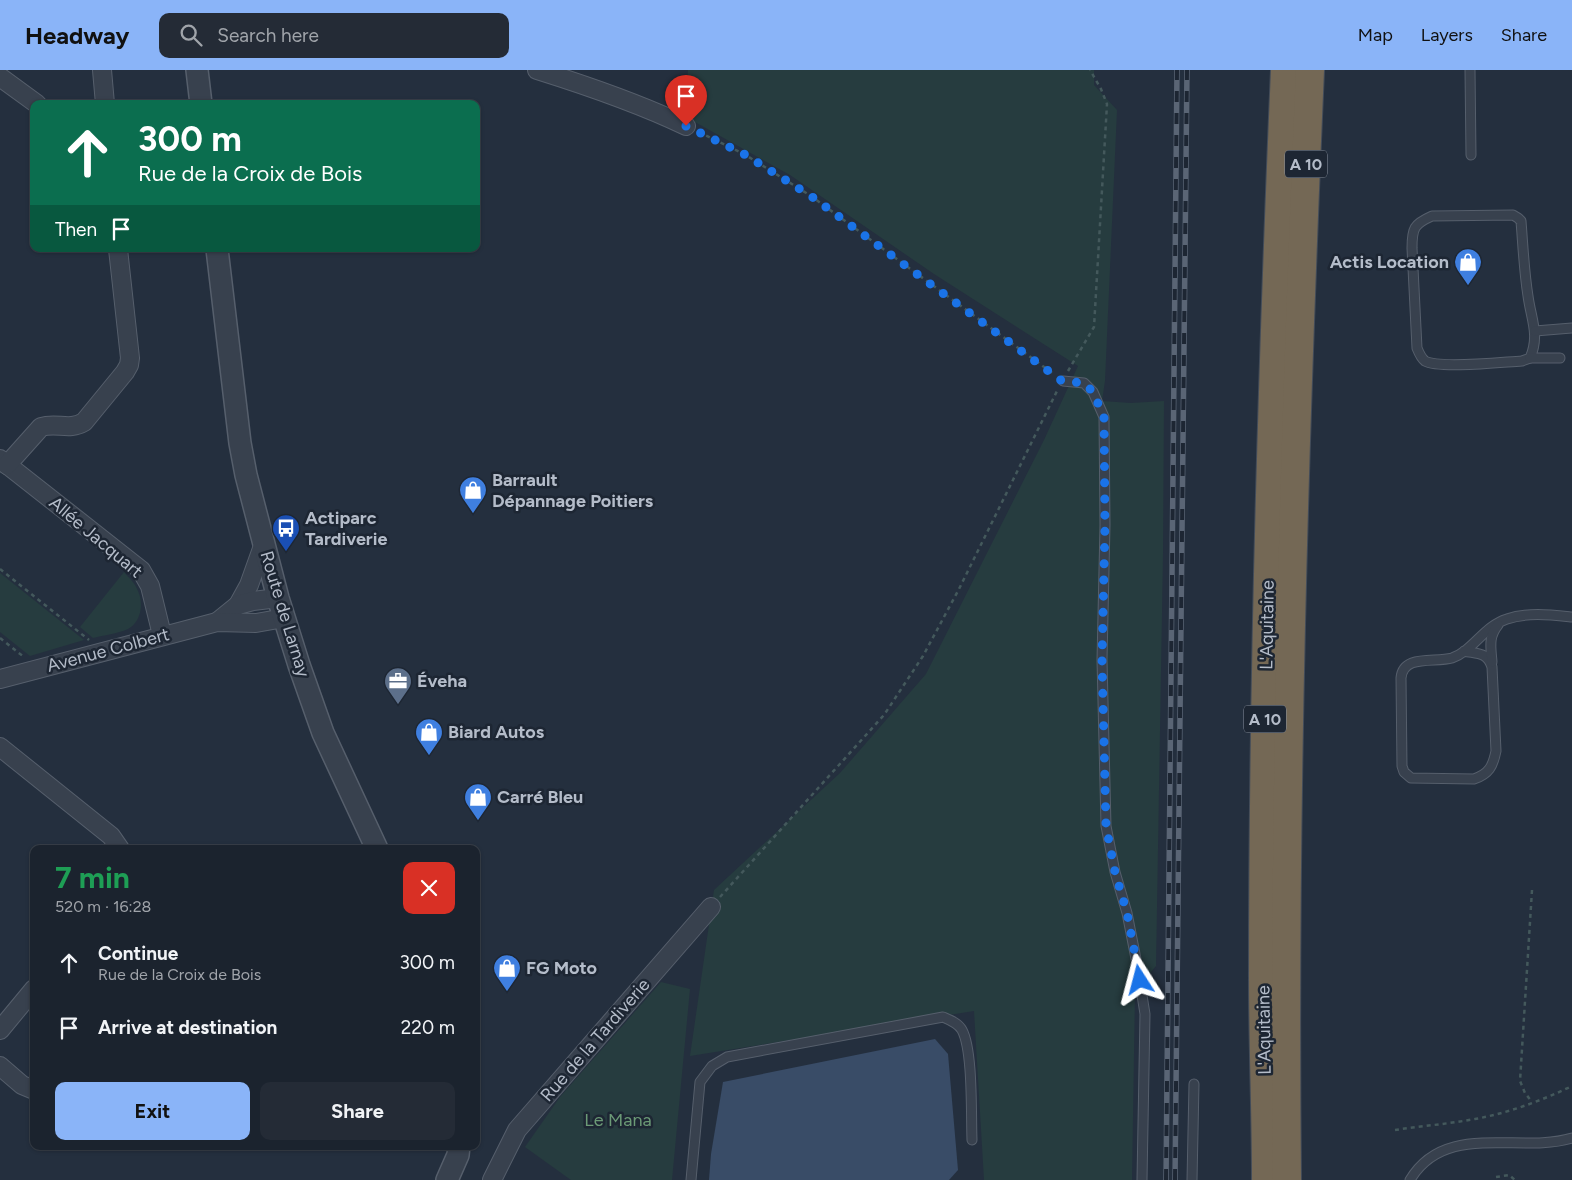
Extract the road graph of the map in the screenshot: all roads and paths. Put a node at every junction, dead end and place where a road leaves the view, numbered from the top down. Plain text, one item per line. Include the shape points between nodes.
1 (102, 70) edge
2 (198, 70) edge
3 (537, 70) edge
4 (1090, 70) edge
5 (1285, 70) edge
6 (1310, 70) edge
7 (1470, 70) edge
8 (0, 76) edge
9 (32, 100) edge
10 (105, 100) edge
11 (201, 100) edge
12 (686, 126) joint
13 (1471, 156) dead end
14 (118, 252) edge
15 (217, 252) edge
16 (1572, 328) edge
17 (1535, 331) junction
18 (1530, 358) junction
19 (1560, 358) dead end
20 (1062, 381) junction
21 (4, 462) edge
22 (264, 543) junction
23 (0, 569) edge
24 (238, 605) junction
25 (281, 608) junction
26 (1572, 617) edge
27 (1503, 620) junction
28 (216, 622) junction
29 (162, 635) junction
30 (0, 638) edge
31 (1464, 651) junction
32 (94, 654) junction
33 (1492, 667) junction
34 (28, 671) junction
35 (0, 679) edge
36 (0, 747) edge
37 (117, 845) edge
38 (374, 845) edge
39 (1532, 890) dead end
40 (711, 907) joint
41 (30, 995) edge
42 (0, 1030) edge
43 (0, 1066) edge
44 (1194, 1084) dead end
45 (1572, 1086) edge
46 (30, 1088) edge
47 (1532, 1102) junction
48 (1395, 1130) dead end
49 (1572, 1138) edge
50 (972, 1140) dead end
51 (459, 1150) edge
52 (1496, 1177) dead end
53 (447, 1180) edge
54 (492, 1180) edge
55 (691, 1180) edge
56 (1142, 1180) edge
57 (1192, 1180) edge
58 (1266, 1180) edge
59 (1287, 1180) edge
60 (1410, 1180) edge
61 (1515, 1180) edge

1 - 10 street
2 - 11 street
3 - 12 street via 652,109
4 - 20 path via 1107,104 1094,327
5 - 58 highway, L'Aquitaine / A 10 via 1271,446 1265,724 1263,982
6 - 59 highway, L'Aquitaine / A 10 via 1290,713
7 - 13 lane
8 - 9 street
12 - 20 path via 744,154 811,196
14 - 21 street via 129,365 84,422 76,426 41,427
15 - 22 street, Route de Larnay via 240,443
16 - 17 lane
17 - 18 lane
17 - 18 lane via 1528,296 1521,221 1518,218 1432,216 1414,227 1412,248 1417,348 1425,361 1464,364
18 - 19 lane
20 - 40 path via 924,656 884,715
20 - 56 lane via 1084,383 1093,392 1104,417 1102,660 1106,826 1127,913 1144,1014
21 - 29 street, Allée Jacquart via 141,570 150,586
22 - 24 street, Avenue Colbert
22 - 25 street, Route de Larnay
23 - 32 path via 89,640
24 - 25 street, Avenue Colbert via 253,601
24 - 28 street, Avenue Colbert
25 - 28 street, Avenue Colbert via 256,623
25 - 38 street, Route de Larnay via 323,733
26 - 27 lane via 1524,616
27 - 31 lane via 1490,626
27 - 33 lane via 1490,640
28 - 29 street, Avenue Colbert
29 - 32 street, Avenue Colbert
30 - 34 path via 24,657
31 - 33 lane via 1485,655
31 - 33 lane via 1440,661 1413,661 1401,672 1402,766 1407,776 1462,780 1482,777 1490,770 1496,751
32 - 34 street, Avenue Colbert
34 - 35 street, Avenue Colbert
36 - 37 street via 111,836
39 - 47 path via 1520,1081
40 - 54 street, Rue de la Tardiverie via 517,1130
41 - 42 street
43 - 46 street
44 - 57 lane
45 - 47 path
47 - 48 path via 1474,1120
49 - 60 lane via 1544,1142 1484,1142 1450,1148 1426,1160
50 - 55 lane via 968,1047 962,1029 943,1017 726,1057 712,1066 700,1082
51 - 53 street
52 - 61 path via 1509,1175

